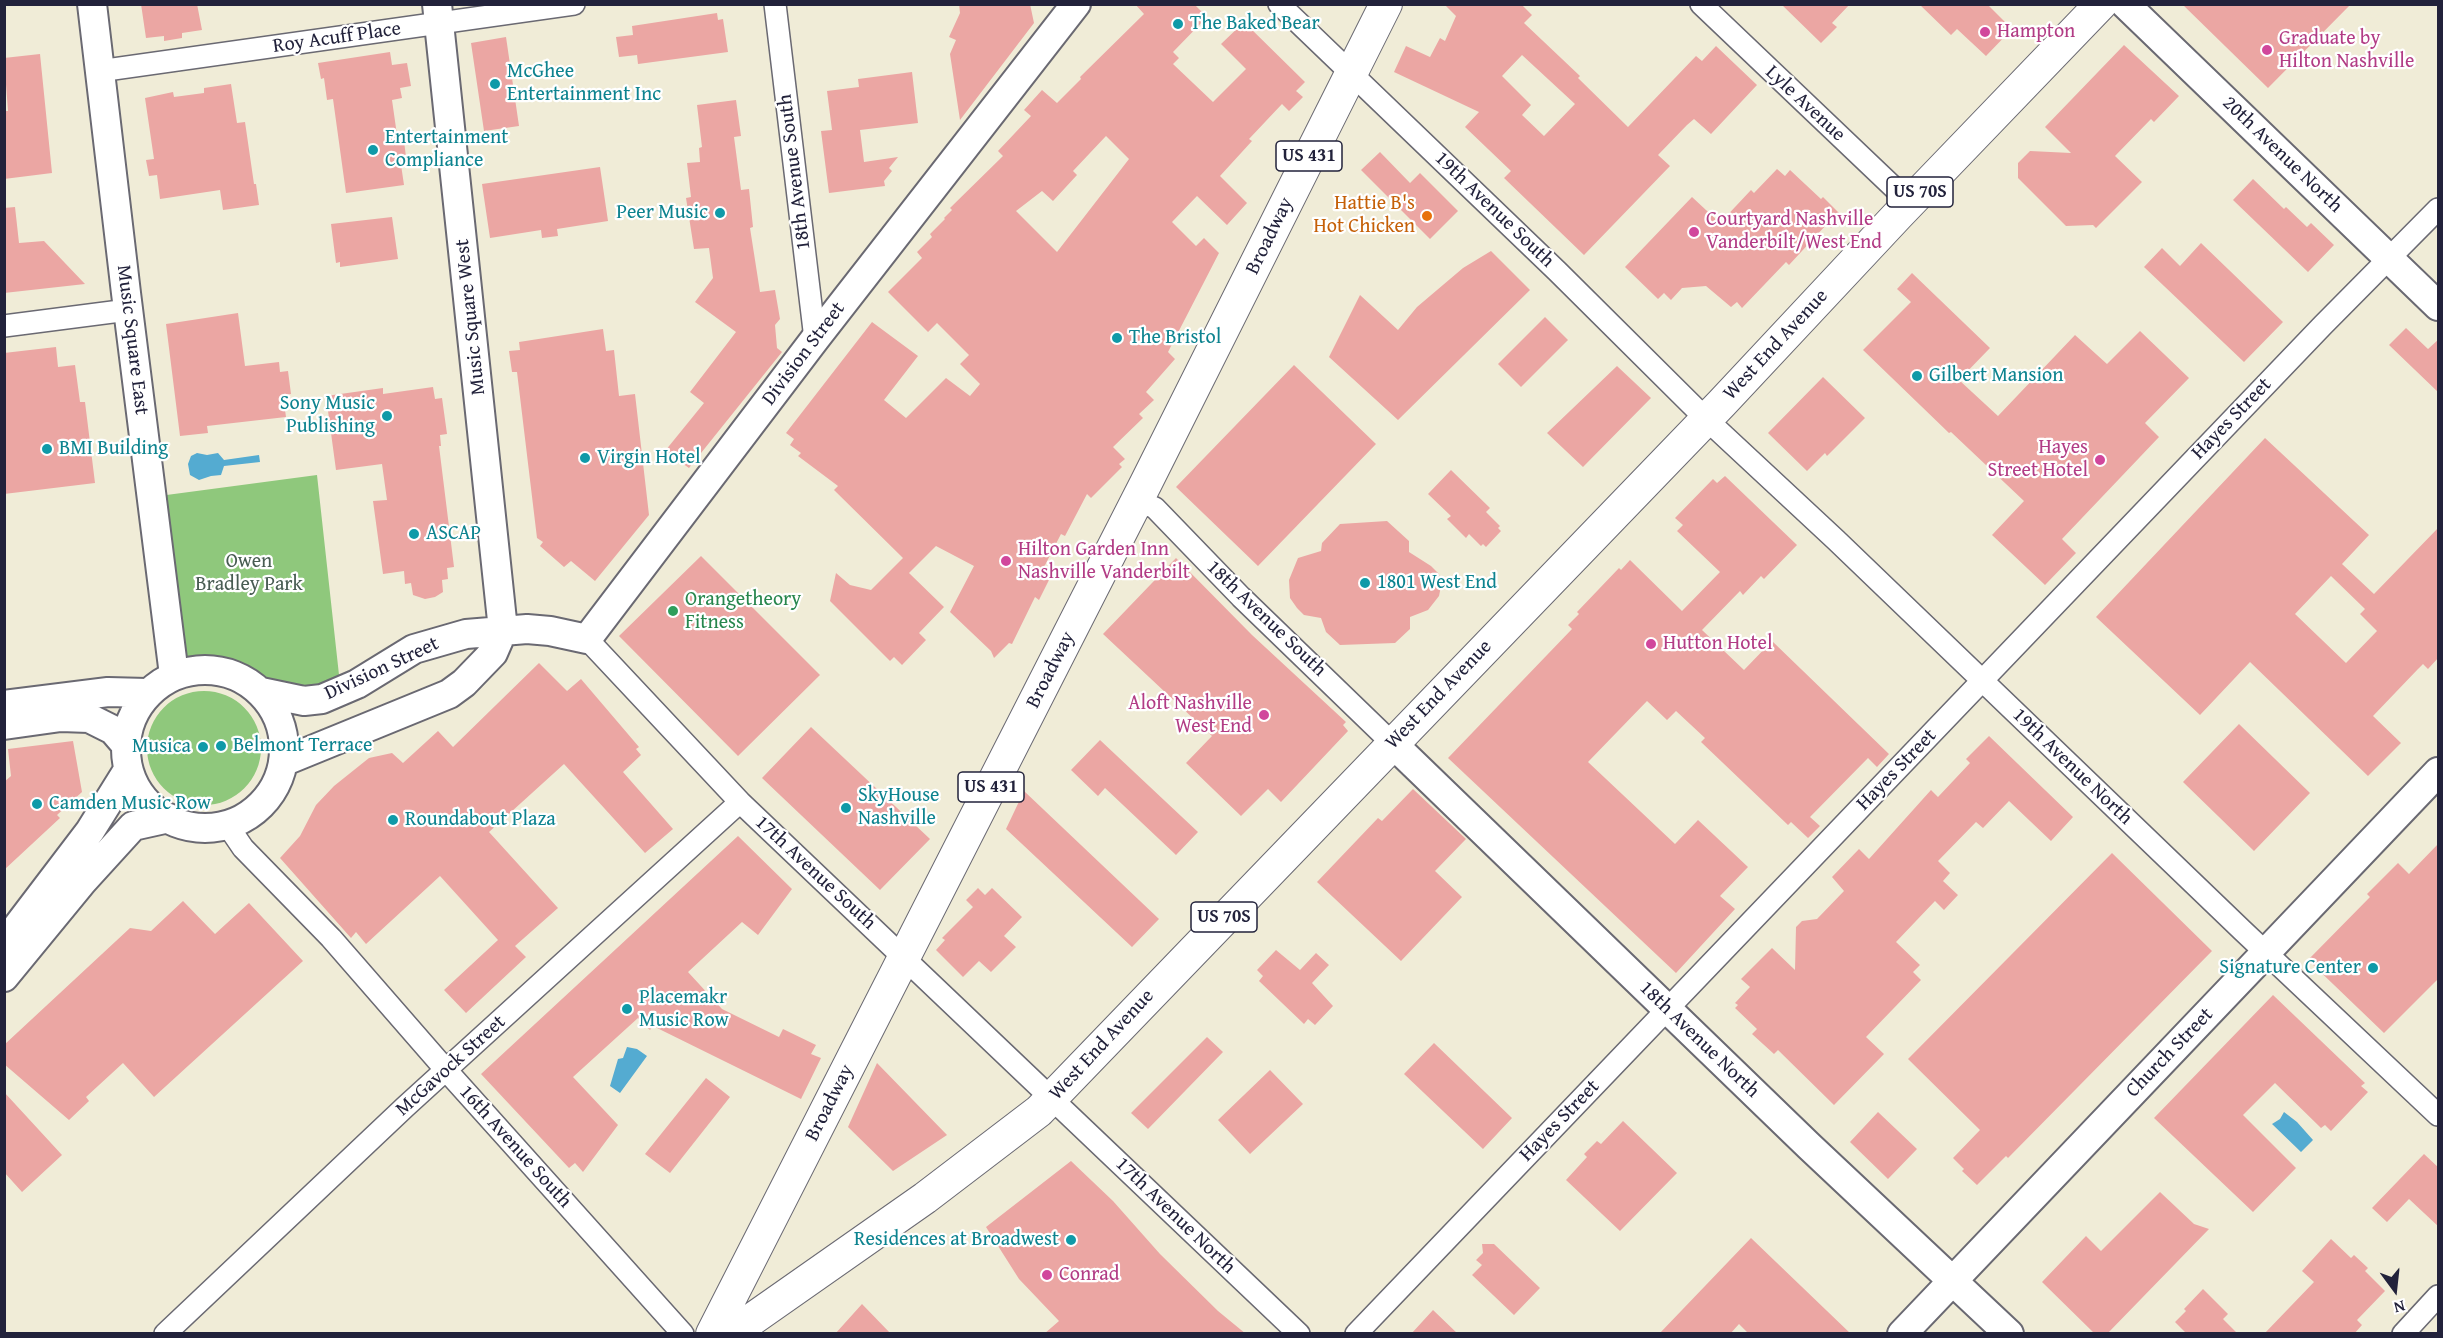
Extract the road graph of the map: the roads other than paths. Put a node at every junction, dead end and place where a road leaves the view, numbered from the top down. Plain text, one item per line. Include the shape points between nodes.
1 (92, 4) edge
2 (574, 4) edge
3 (775, 4) edge
4 (1076, 4) edge
5 (1279, 4) edge
6 (1386, 4) edge
7 (1701, 4) edge
8 (2101, 4) edge
9 (2125, 4) edge
10 (438, 14) edge
11 (99, 71) junction
12 (1350, 73) junction
13 (1910, 203) junction
14 (2439, 209) edge
15 (2388, 258) junction
16 (2439, 306) edge
17 (128, 310) junction
18 (4, 326) edge
19 (815, 339) junction
20 (1706, 419) junction
21 (1137, 500) junction
22 (503, 630) junction
23 (587, 639) junction
24 (174, 675) junction
25 (1982, 681) junction
26 (261, 692) junction
27 (147, 693) junction
28 (4, 705) edge
29 (4, 725) edge
30 (1392, 742) junction
31 (127, 757) junction
32 (285, 760) junction
33 (2439, 772) edge
34 (740, 802) junction
35 (169, 818) junction
36 (228, 826) junction
37 (4, 944) edge
38 (2265, 953) junction
39 (904, 957) junction
40 (4, 977) edge
41 (1668, 1010) junction
42 (446, 1070) junction
43 (1052, 1098) junction
44 (2439, 1115) edge
45 (1953, 1280) junction
46 (2439, 1296) edge
47 (165, 1334) edge
48 (683, 1334) edge
49 (712, 1334) edge
50 (731, 1334) edge
51 (1299, 1334) edge
52 (1356, 1334) edge
53 (1902, 1334) edge
54 (2009, 1334) edge
55 (2403, 1334) edge

1 - 11 main road, Music Square East
2 - 10 street, Roy Acuff Place
3 - 19 street, 18th Avenue South
4 - 19 main road, Division Street
5 - 12 street, 19th Avenue South
6 - 12 main road, Broadway / US 431
7 - 13 street, Lyle Avenue
8 - 13 main road, West End Avenue / US 70S
9 - 15 main road, 20th Avenue North
10 - 11 street, Roy Acuff Place
10 - 22 main road, Music Square West
11 - 17 main road, Music Square East
12 - 20 street, 19th Avenue South
12 - 21 main road, Broadway / US 431
13 - 20 main road, West End Avenue / US 70S
14 - 15 street, Hayes Street
15 - 16 main road, 20th Avenue North
15 - 25 street, Hayes Street
17 - 18 street
17 - 24 main road, Music Square East
19 - 23 main road, Division Street
20 - 25 street, 19th Avenue North
20 - 30 main road, West End Avenue / US 70S
21 - 30 street, 18th Avenue South via 1155,508
21 - 39 main road, Broadway / US 431
22 - 23 main road, Division Street via 549,630
22 - 26 main road, Division Street via 466,633 414,650 357,684 322,699 304,701
22 - 32 main road via 493,653 465,683 448,694
23 - 34 street, 17th Avenue South
24 - 26 main road via 203,670 224,672
24 - 27 main road
25 - 38 street, 19th Avenue North
25 - 41 street, Hayes Street
26 - 32 main road via 275,710 283,730
27 - 28 main road via 108,692
27 - 31 main road via 129,727
29 - 31 main road via 61,717 89,718 113,730
30 - 41 main road, 18th Avenue North
30 - 43 main road, West End Avenue / US 70S
31 - 35 main road via 136,789 148,806
31 - 37 main road via 90,831
32 - 36 main road via 269,797 252,814
33 - 38 main road, Church Street
34 - 39 street, 17th Avenue South
34 - 42 street, McGavock Street
35 - 36 main road via 212,829
35 - 40 main road via 133,826
36 - 42 street, 16th Avenue South via 243,848 331,938
38 - 44 street, 19th Avenue North
38 - 45 main road, Church Street
39 - 43 street, 17th Avenue South
39 - 49 main road, Broadway / US 431
41 - 45 main road, 18th Avenue North
41 - 52 street, Hayes Street
42 - 47 street, McGavock Street
42 - 48 street, 16th Avenue South
43 - 50 main road, West End Avenue / US 70S via 946,1183
43 - 51 street, 17th Avenue North
45 - 53 main road, Church Street
45 - 54 main road, 18th Avenue North
46 - 55 street

